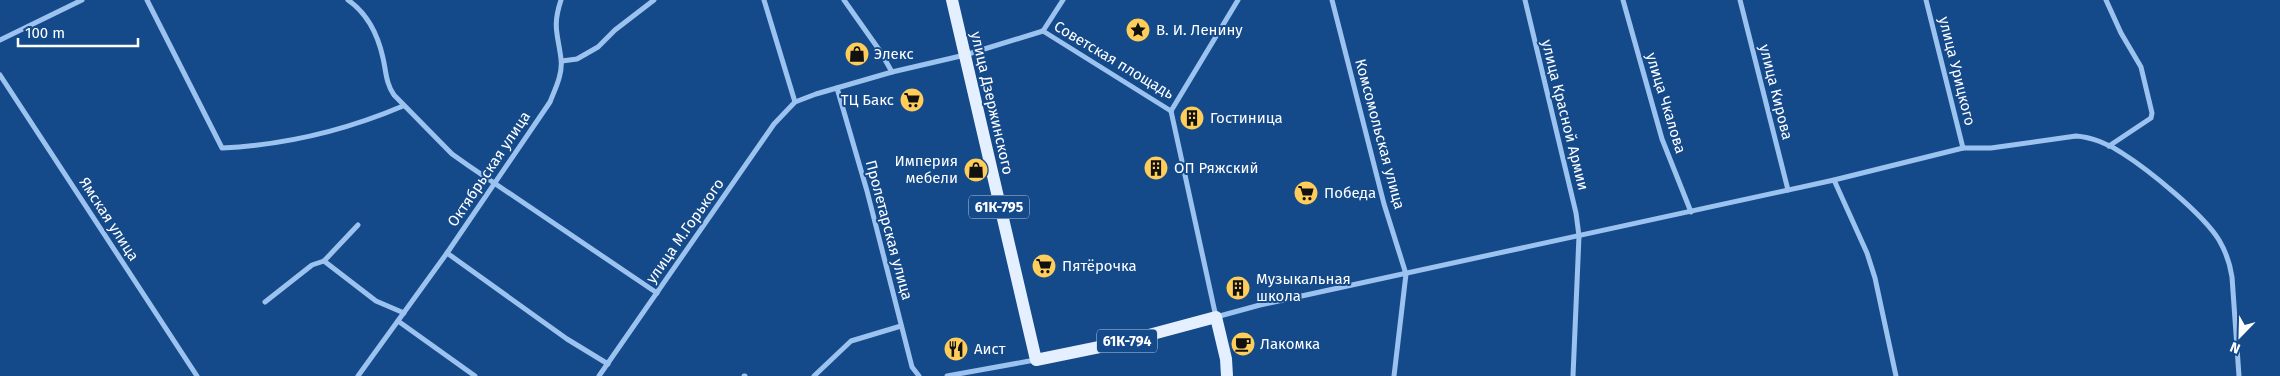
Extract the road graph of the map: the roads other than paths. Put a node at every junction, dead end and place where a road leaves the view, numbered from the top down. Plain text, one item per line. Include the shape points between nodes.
1 (82, 0) edge
2 (147, 0) edge
3 (348, 0) edge
4 (561, 0) edge
5 (654, 0) edge
6 (764, 0) edge
7 (844, 0) edge
8 (952, 0) edge
9 (1063, 0) edge
10 (1238, 0) edge
11 (1332, 0) edge
12 (1524, 0) edge
13 (1623, 0) edge
14 (1740, 0) edge
15 (1926, 0) edge
16 (2106, 0) edge
17 (1043, 31) junction
18 (0, 40) edge
19 (965, 55) junction
20 (562, 61) junction
21 (892, 72) junction
22 (0, 75) edge
23 (837, 88) junction
24 (795, 102) junction
25 (403, 106) junction
26 (1171, 111) junction
27 (2109, 146) junction
28 (1964, 148) junction
29 (1834, 180) junction
30 (494, 181) junction
31 (1788, 190) junction
32 (1691, 212) junction
33 (358, 225) dead end
34 (1579, 236) junction
35 (447, 253) junction
36 (324, 261) junction
37 (1406, 274) junction
38 (658, 293) junction
39 (265, 302) dead end
40 (404, 313) junction
41 (1216, 317) junction
42 (398, 321) junction
43 (901, 326) junction
44 (1036, 360) junction
45 (608, 364) junction
46 (197, 376) edge
47 (358, 376) edge
48 (475, 376) edge
49 (599, 376) edge
50 (814, 376) edge
51 (919, 376) edge
52 (947, 376) edge
53 (1227, 376) edge
54 (1394, 376) edge
55 (1572, 376) edge
56 (1896, 376) edge
57 (2239, 376) edge

1 - 18 street
2 - 25 street via 222,148 256,147 313,137
3 - 25 street via 370,22 388,84
4 - 20 street via 555,28
5 - 20 street via 598,47 577,59
6 - 24 street
7 - 21 street
8 - 19 main road, улица Дзержинского / 61К-795
9 - 17 street, Советская площадь
10 - 26 street, Советская площадь
11 - 37 street, Комсомольская улица via 1384,204
12 - 34 street, улица Красной Армии
13 - 32 street, улица Чкалова via 1659,130
14 - 31 street, улица Кирова
15 - 28 street, улица Урицкого
16 - 27 street via 2141,67 2152,113 2151,118
17 - 19 street
17 - 26 street, Советская площадь
19 - 21 street
19 - 44 main road, улица Дзержинского / 61К-795
20 - 30 street, Октябрьская улица via 550,102
21 - 23 street
22 - 46 street, Ямская улица
23 - 24 street
23 - 43 street, Пролетарская улица
24 - 38 street, улица М.Горького via 774,124
25 - 30 street via 452,154
26 - 41 street
27 - 28 street via 2087,136 2076,136 1998,147
27 - 57 street via 2191,208 2219,240 2230,263
28 - 29 street
29 - 31 street
29 - 56 street via 1875,278
30 - 35 street, Октябрьская улица
30 - 38 street
31 - 32 street
32 - 34 street
33 - 36 street
34 - 37 street
34 - 55 street, улица Красной Армии
35 - 40 street, Октябрьская улица
35 - 45 street via 560,334
36 - 39 street via 312,265
36 - 40 street via 376,301
37 - 41 street
37 - 54 street
38 - 45 street, улица М.Горького
40 - 42 street, Октябрьская улица
41 - 44 main road, 61К-794 via 1119,343
41 - 53 main road
42 - 47 street, Октябрьская улица
42 - 48 street
43 - 50 street via 851,342
43 - 51 street, Пролетарская улица via 912,367
44 - 52 street
45 - 49 street, улица М.Горького

